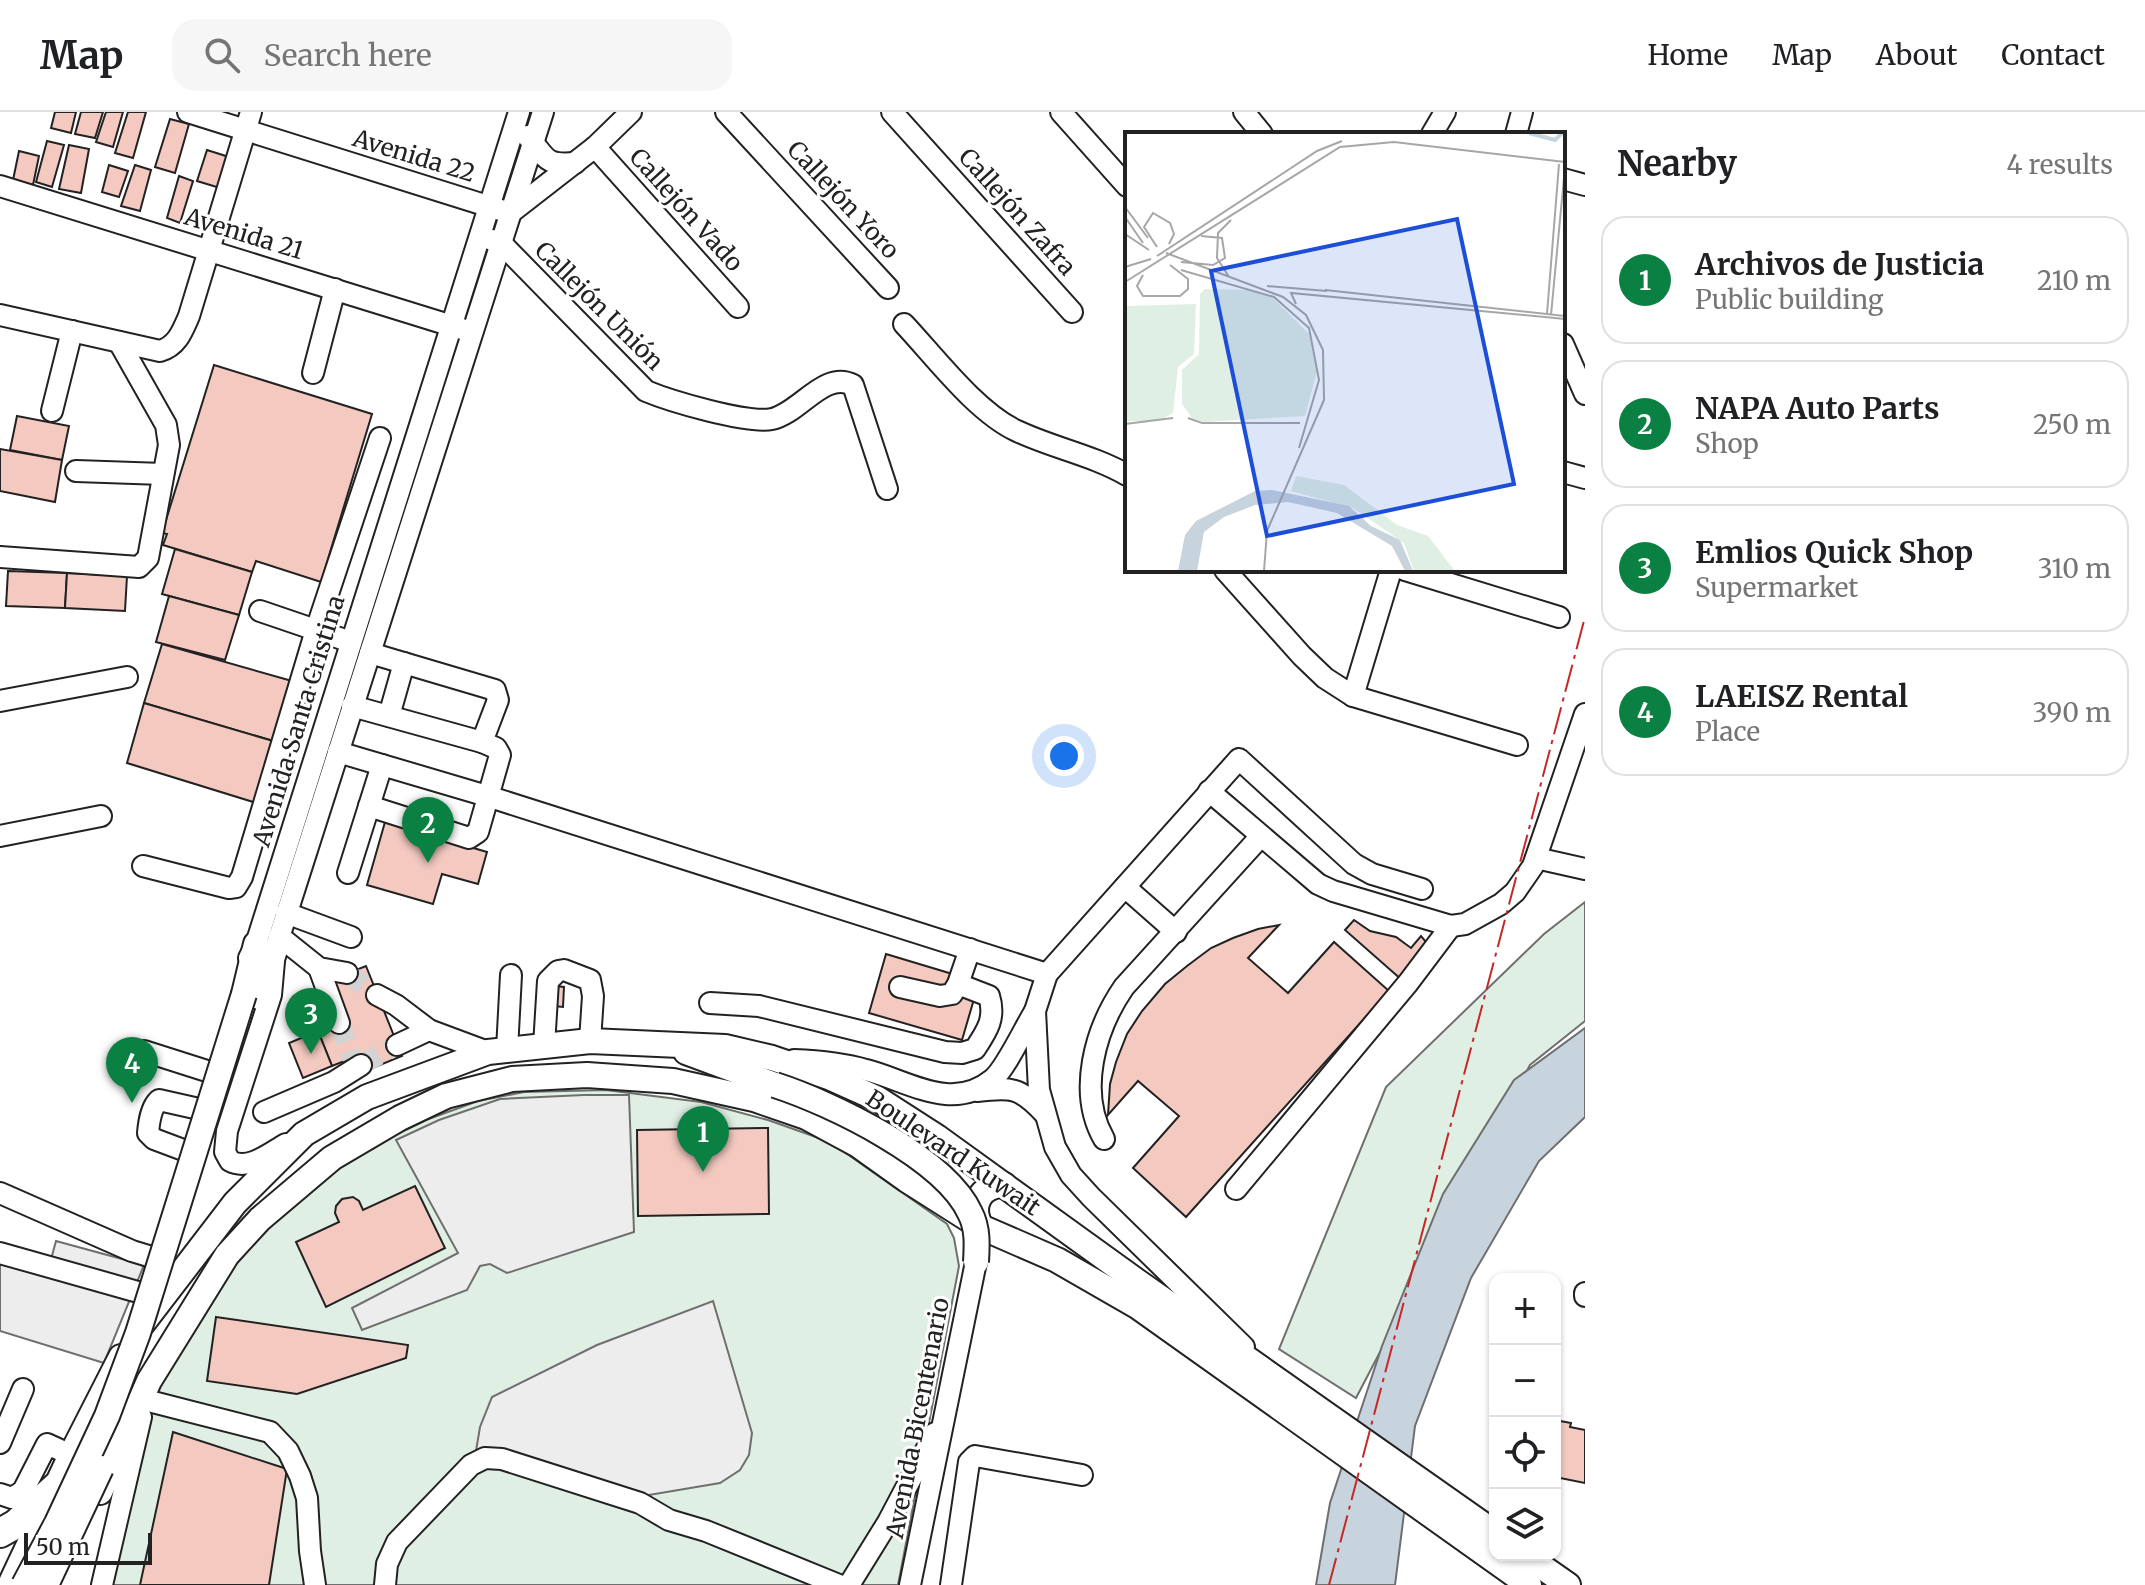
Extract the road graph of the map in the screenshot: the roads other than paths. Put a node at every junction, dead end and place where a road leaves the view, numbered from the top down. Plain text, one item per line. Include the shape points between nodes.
1 (188, 112) edge
2 (543, 112) edge
3 (631, 112) edge
4 (726, 112) edge
5 (892, 112) edge
6 (1061, 112) edge
7 (1244, 112) edge
8 (1445, 112) edge
9 (1522, 112) edge
10 (517, 118) edge
11 (248, 121) edge
12 (1260, 132) edge
13 (1433, 132) edge
14 (1517, 132) edge
15 (533, 142) junction
16 (595, 147) junction
17 (575, 163) junction
18 (1565, 180) edge
19 (1125, 184) edge
20 (1585, 185) edge
21 (0, 186) edge
22 (488, 206) junction
23 (510, 213) junction
24 (479, 235) junction
25 (501, 243) junction
26 (209, 251) junction
27 (888, 288) dead end
28 (335, 289) junction
29 (738, 307) dead end
30 (1072, 312) dead end
31 (0, 315) edge
32 (904, 324) dead end
33 (451, 325) junction
34 (72, 331) junction
35 (472, 332) junction
36 (119, 342) junction
37 (1565, 349) edge
38 (313, 373) dead end
39 (1585, 394) edge
40 (52, 411) dead end
41 (380, 438) dead end
42 (76, 471) dead end
43 (1565, 473) edge
44 (163, 474) junction
45 (1125, 474) edge
46 (1585, 478) edge
47 (887, 489) dead end
48 (0, 557) edge
49 (1227, 572) edge
50 (1390, 572) edge
51 (1412, 572) edge
52 (260, 611) dead end
53 (1559, 617) dead end
54 (316, 630) junction
55 (351, 642) junction
56 (370, 653) junction
57 (404, 663) junction
58 (127, 677) dead end
59 (1353, 696) junction
60 (0, 701) edge
61 (352, 706) junction
62 (1585, 714) edge
63 (389, 716) junction
64 (482, 742) junction
65 (1581, 742) edge
66 (1517, 745) dead end
67 (338, 752) junction
68 (382, 765) junction
69 (1209, 791) junction
70 (487, 796) junction
71 (369, 806) junction
72 (101, 816) dead end
73 (0, 836) edge
74 (1261, 836) junction
75 (1536, 858) junction
76 (143, 866) dead end
77 (1585, 869) edge
78 (348, 873) dead end
79 (1125, 887) junction
80 (1422, 889) dead end
81 (286, 913) junction
82 (1451, 926) junction
83 (1176, 932) junction
84 (351, 937) dead end
85 (270, 943) junction
86 (970, 949) junction
87 (319, 968) junction
88 (347, 973) tunnel mouth
89 (1047, 974) junction
90 (511, 975) dead end
91 (958, 984) junction
92 (900, 987) dead end
93 (251, 995) junction
94 (377, 995) tunnel mouth
95 (710, 1003) dead end
96 (1035, 1011) junction
97 (339, 1023) tunnel mouth
98 (429, 1030) junction
99 (590, 1041) junction
100 (661, 1043) junction
101 (397, 1045) tunnel mouth
102 (544, 1046) junction
103 (144, 1051) dead end
104 (498, 1051) junction
105 (772, 1058) junction
106 (210, 1072) junction
107 (673, 1081) junction
108 (767, 1082) junction
109 (972, 1091) junction
110 (367, 1097) junction
111 (199, 1109) junction
112 (264, 1112) dead end
113 (1044, 1113) junction
114 (304, 1134) junction
115 (1104, 1139) dead end
116 (955, 1150) junction
117 (186, 1151) junction
118 (1004, 1185) junction
119 (1236, 1189) dead end
120 (0, 1193) edge
121 (929, 1194) junction
122 (981, 1227) junction
123 (0, 1253) edge
124 (155, 1258) junction
125 (976, 1262) joint
126 (145, 1294) junction
127 (128, 1345) junction
128 (1278, 1380) junction
129 (23, 1389) dead end
130 (147, 1391) junction
131 (1294, 1403) junction
132 (946, 1412) junction
133 (0, 1443) edge
134 (71, 1455) junction
135 (1082, 1475) dead end
136 (56, 1487) junction
137 (0, 1494) edge
138 (888, 1522) junction
139 (8, 1528) edge
140 (1489, 1529) edge
141 (921, 1535) junction
142 (1534, 1561) edge
143 (10, 1585) edge
144 (24, 1585) edge
145 (46, 1585) edge
146 (58, 1585) edge
147 (102, 1585) edge
148 (315, 1585) edge
149 (385, 1585) edge
150 (839, 1585) edge
151 (849, 1585) edge
152 (910, 1585) edge
153 (951, 1585) edge
154 (1529, 1585) edge
155 (1568, 1585) edge

1 - 11 street, Avenida 22
2 - 15 street, Avenida Santa Cristina
3 - 16 street
4 - 27 street, Callejón Yoro
5 - 30 street, Callejón Zafra
6 - 19 street
7 - 12 street
8 - 13 street
9 - 14 street
10 - 15 street
10 - 22 street, Avenida Santa Cristina
11 - 22 street, Avenida 22
11 - 26 street
15 - 17 street via 548,161
15 - 23 street, Avenida Santa Cristina
16 - 17 street
16 - 29 street, Callejón Vado
17 - 23 street
18 - 20 street
21 - 26 street, Avenida 21
22 - 23 street, Avenida 22
22 - 24 street, Avenida Santa Cristina
23 - 25 street, Avenida Santa Cristina
24 - 25 street, Callejón Unión
24 - 33 street, Avenida Santa Cristina
25 - 35 street, Avenida Santa Cristina
25 - 47 street, Callejón Unión via 646,391 772,419 834,381 853,385
26 - 28 street, Avenida 21
26 - 36 street via 189,316 170,348 160,351
28 - 33 street, Avenida 21
28 - 38 street
31 - 34 street
32 - 45 street via 987,412 1016,431
33 - 35 street, Avenida 21
33 - 55 street, Avenida Santa Cristina
34 - 36 street
34 - 40 street
35 - 56 street, Avenida Santa Cristina
36 - 44 street via 166,425 169,445
37 - 39 street
41 - 54 street
42 - 44 street
43 - 46 street
44 - 48 street via 148,558 139,567
49 - 59 street via 1302,656
50 - 59 street
51 - 53 street
52 - 54 street
54 - 55 street
54 - 76 street via 236,887
55 - 85 street, Avenida Santa Cristina
56 - 57 street
56 - 61 street, Avenida Santa Cristina
57 - 63 street
57 - 64 street via 495,690 498,700
58 - 60 street
59 - 66 street
61 - 63 street
61 - 67 street, Avenida Santa Cristina
62 - 65 street
63 - 64 street
64 - 70 street via 500,755
65 - 75 street
67 - 68 street
67 - 81 street, Avenida Santa Cristina
68 - 70 street
68 - 71 street
69 - 74 street
69 - 79 street
69 - 80 street via 1239,759 1354,864
70 - 71 street via 478,832 469,838
70 - 86 street
71 - 78 street
72 - 73 street
74 - 82 street via 1318,884
74 - 83 street
75 - 77 street
75 - 82 street via 1515,892 1484,915
79 - 83 street
79 - 89 street
81 - 84 street
81 - 85 street, Avenida Santa Cristina
82 - 119 street
83 - 115 street via 1124,987 1099,1035 1091,1093 1095,1124
85 - 87 street
85 - 93 main road
85 - 106 street, Avenida Santa Cristina via 235,988
85 - 114 street, Avenida Santa Cristina via 271,995 225,1152 230,1161 245,1165
86 - 89 street
86 - 91 street
87 - 88 street
87 - 97 street
89 - 96 street
90 - 104 street
91 - 92 street via 952,994 940,996
91 - 95 street via 989,996 993,1008 990,1026 975,1049 962,1053 759,1006
93 - 144 main road, bridge via 107,1416
93 - 145 main road, bridge via 142,1365
94 - 98 street
96 - 109 street via 995,1077
96 - 113 street
98 - 101 street
98 - 104 street
99 - 100 main road, Boulevard Kuwait
99 - 102 main road, Boulevard Kuwait
99 - 102 street via 590,980 564,970 548,981
100 - 105 main road, Boulevard Kuwait via 725,1047
100 - 108 main road
102 - 104 main road, Boulevard Kuwait
103 - 106 street
104 - 110 main road, Boulevard Kuwait
105 - 109 street via 855,1067 942,1095
105 - 116 main road, Boulevard Kuwait via 878,1099
106 - 111 street, Avenida Santa Cristina
107 - 108 main road
107 - 121 main road, Boulevard Kuwait via 806,1117
107 - 130 main road, Boulevard Kuwait via 587,1075 512,1079 446,1096 332,1158 260,1219 227,1255
108 - 125 main road, bridge via 870,1127 937,1173 971,1214
109 - 113 street via 1007,1087 1028,1096
110 - 112 street via 356,1064 334,1082
110 - 114 main road, Boulevard Kuwait
111 - 117 street, Avenida Santa Cristina
111 - 117 street via 159,1100 149,1123 154,1139
113 - 128 street via 1071,1175
114 - 127 main road, Boulevard Kuwait via 235,1203
116 - 118 main road, Boulevard Kuwait
116 - 121 main road via 960,1167 954,1183
117 - 124 street, Avenida Santa Cristina
118 - 122 main road via 989,1187 978,1198 975,1212
118 - 128 main road, Boulevard Kuwait
120 - 124 street
121 - 122 main road, Boulevard Kuwait
122 - 131 main road, Boulevard Kuwait via 1095,1280
123 - 126 street
124 - 126 street, Avenida Santa Cristina
125 - 132 street, Avenida Bicentenario
126 - 127 street, Avenida Santa Cristina
127 - 134 main road, Boulevard Kuwait
128 - 131 main road, Boulevard Kuwait
129 - 133 street
130 - 146 main road, Boulevard Kuwait
130 - 147 street
130 - 148 street via 270,1432 288,1451 307,1498
131 - 140 main road, Boulevard Kuwait
131 - 154 main road, Boulevard Kuwait
132 - 138 street
132 - 141 street, Avenida Bicentenario
134 - 136 main road, Boulevard Kuwait
134 - 137 street via 47,1444 23,1491 12,1498
135 - 153 street via 975,1456 969,1462
136 - 139 highway
136 - 143 main road, Boulevard Kuwait
138 - 141 street via 908,1518
138 - 151 street
141 - 152 street, Avenida Bicentenario
142 - 155 main road
149 - 150 street via 397,1542 471,1465 485,1458 640,1503 669,1520

